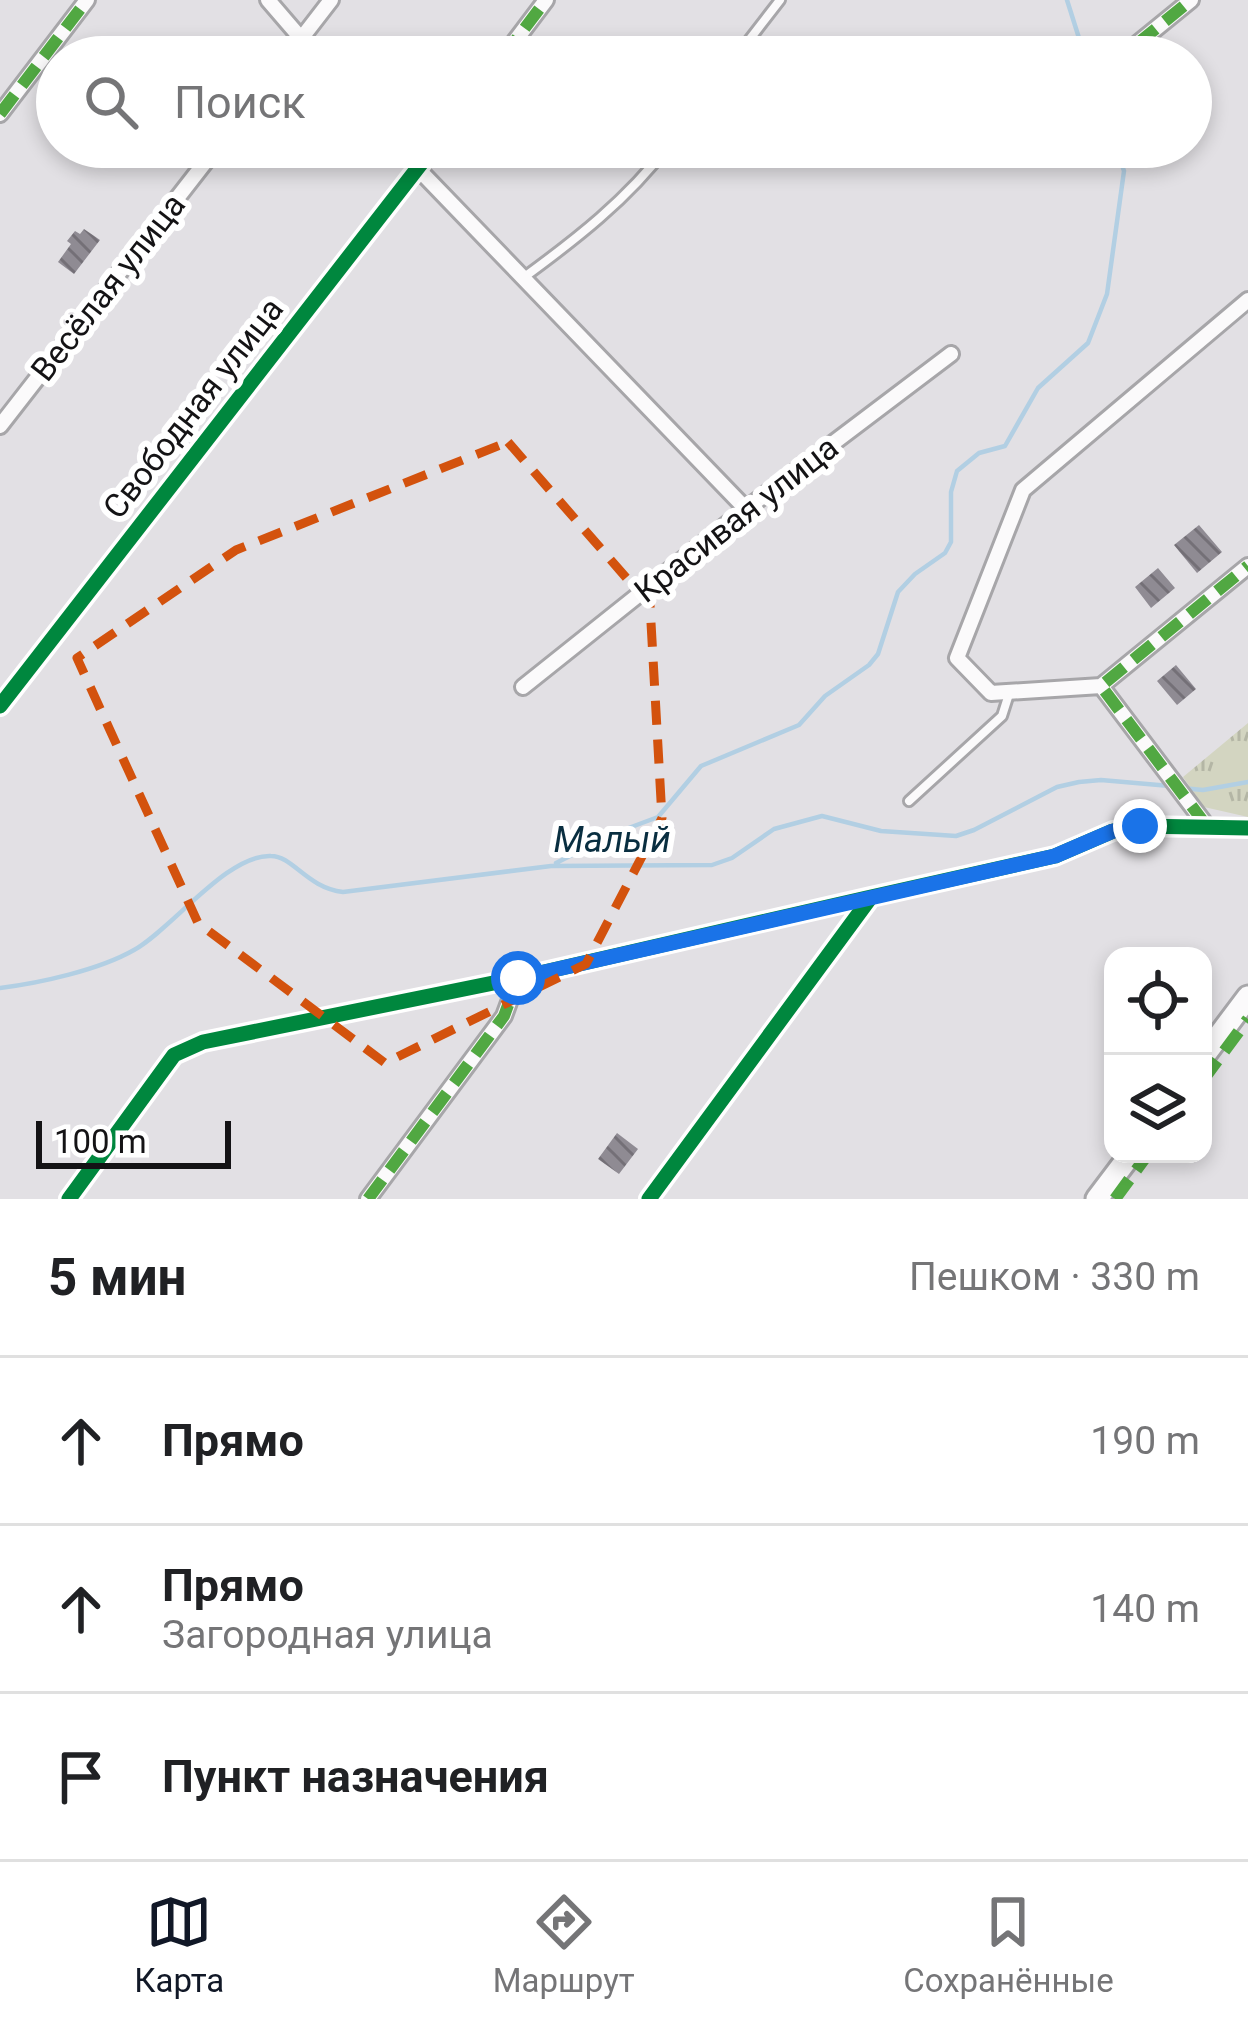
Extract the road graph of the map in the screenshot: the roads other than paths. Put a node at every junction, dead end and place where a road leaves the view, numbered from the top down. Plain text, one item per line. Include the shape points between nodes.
1 (87, 0) edge
2 (268, 0) edge
3 (331, 0) edge
4 (546, 0) edge
5 (780, 0) edge
6 (1191, 0) edge
7 (60, 36) edge
8 (298, 36) edge
9 (303, 36) edge
10 (519, 36) edge
11 (752, 36) edge
12 (1147, 36) edge
13 (36, 67) edge
14 (0, 114) edge
15 (201, 168) edge
16 (651, 168) edge
17 (417, 169) joint
18 (523, 278) junction
19 (1248, 300) edge
20 (951, 354) dead end
21 (0, 426) edge
22 (746, 509) junction
23 (1248, 566) edge
24 (1101, 686) junction
25 (523, 687) dead end
26 (1009, 692) junction
27 (0, 706) edge
28 (909, 801) dead end
29 (1206, 825) junction
30 (1248, 828) edge
31 (871, 898) junction
32 (518, 978) junction
33 (1244, 1011) edge
34 (1205, 1055) edge
35 (1123, 1163) edge
36 (69, 1199) edge
37 (368, 1199) edge
38 (649, 1199) edge
39 (1097, 1199) edge

1 - 7 street
2 - 8 street
3 - 9 street
4 - 10 street
5 - 11 lane
6 - 12 street
13 - 14 street
15 - 21 street, Весёлая улица
16 - 18 lane
17 - 18 street
17 - 27 street, Свободная улица
18 - 22 street
19 - 26 street via 1023,490 957,658 991,693
20 - 22 street, Красивая улица
22 - 25 street, Красивая улица
23 - 24 street
24 - 26 street
24 - 29 street
26 - 28 lane via 1002,716
29 - 30 street
29 - 31 street via 1113,831 1055,856
31 - 32 street
31 - 38 street
32 - 36 street via 174,1054
32 - 37 street via 504,1016
33 - 34 main road
35 - 39 main road

